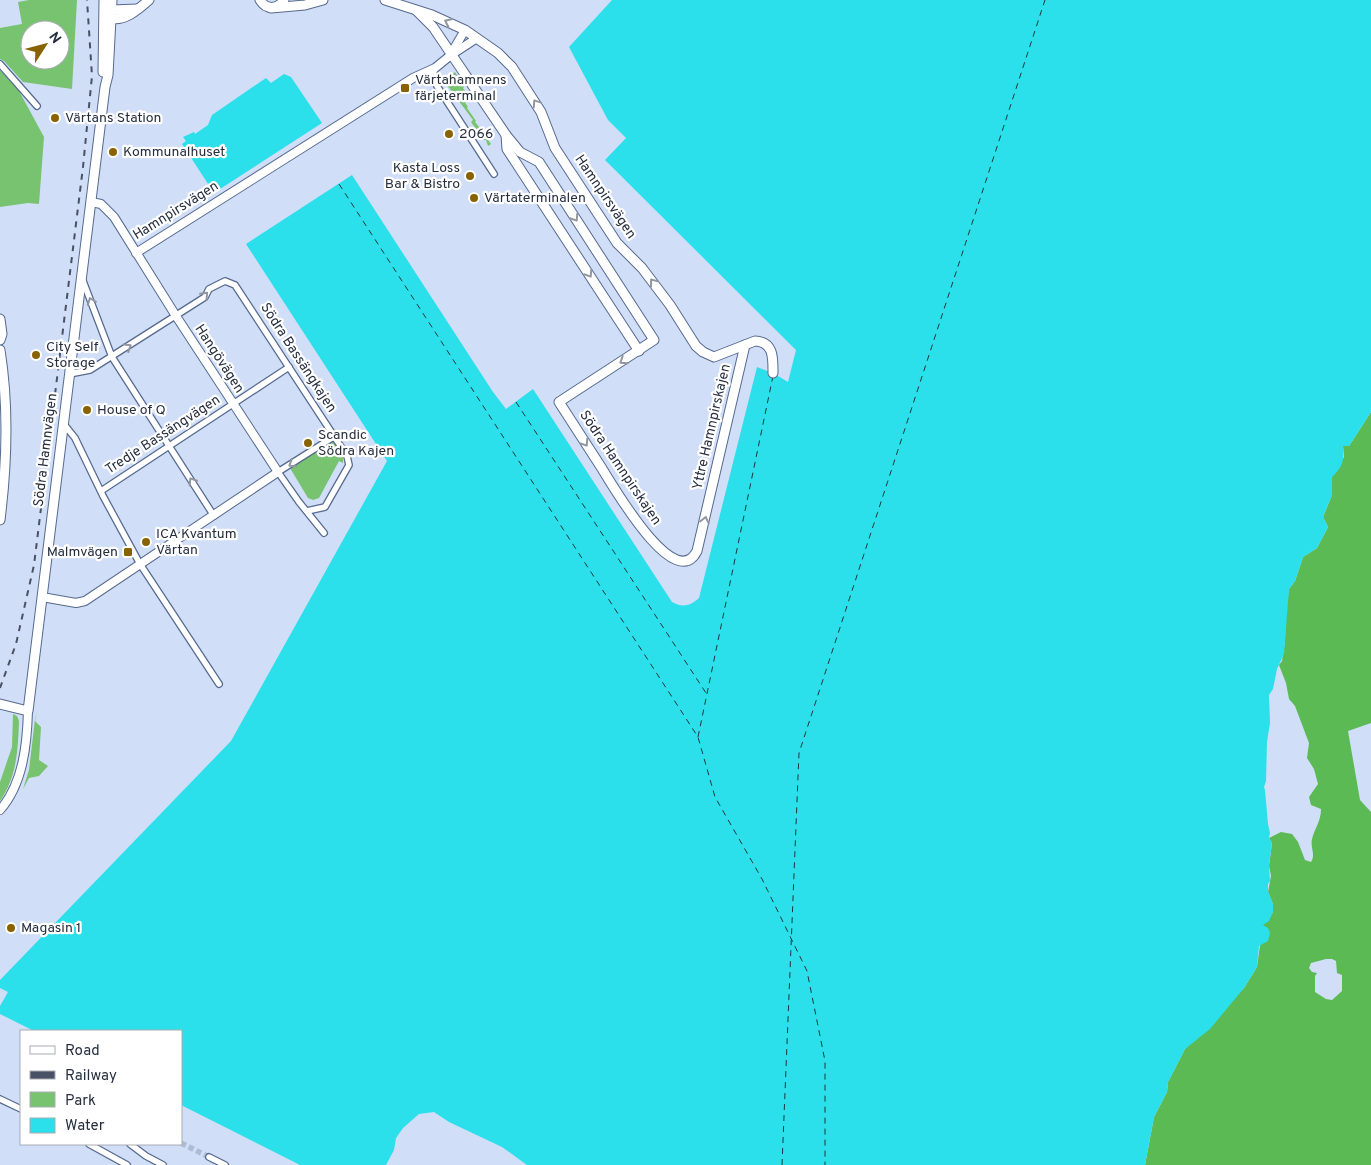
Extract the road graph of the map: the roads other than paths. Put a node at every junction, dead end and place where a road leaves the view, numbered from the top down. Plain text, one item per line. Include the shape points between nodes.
1 (104, 0) edge
2 (112, 0) edge
3 (149, 0) edge
4 (260, 0) edge
5 (284, 0) edge
6 (297, 0) edge
7 (310, 0) edge
8 (324, 0) edge
9 (385, 0) edge
10 (271, 8) junction
11 (417, 11) junction
12 (109, 14) junction
13 (465, 30) junction
14 (477, 38) junction
15 (451, 55) junction
16 (0, 64) edge
17 (435, 68) junction
18 (37, 106) dead end
19 (506, 135) junction
20 (494, 174) dead end
21 (91, 202) junction
22 (136, 253) junction
23 (82, 277) junction
24 (176, 316) junction
25 (0, 319) edge
26 (0, 340) edge
27 (745, 345) junction
28 (0, 350) edge
29 (639, 350) junction
30 (112, 356) junction
31 (289, 367) junction
32 (773, 373) dead end
33 (69, 374) junction
34 (559, 402) joint
35 (233, 404) junction
36 (63, 423) junction
37 (335, 436) junction
38 (169, 446) junction
39 (278, 472) junction
40 (101, 491) junction
41 (307, 512) junction
42 (214, 516) junction
43 (0, 520) edge
44 (324, 533) dead end
45 (686, 562) joint
46 (140, 564) junction
47 (42, 597) junction
48 (219, 684) dead end
49 (0, 704) edge
50 (28, 711) junction
51 (0, 810) edge
52 (0, 1099) edge
53 (20, 1109) edge
54 (91, 1145) edge
55 (131, 1145) edge
56 (209, 1157) tunnel mouth
57 (127, 1165) edge
58 (163, 1165) edge
59 (225, 1165) edge

1 - 12 main road, Södra Hamnvägen
2 - 12 main road, Södra Hamnvägen
3 - 12 main road via 123,18
4 - 10 main road
5 - 10 main road
6 - 7 main road
8 - 10 main road via 304,6
9 - 11 main road, Hamnpirsvägen
13 -> 11 main road, Hamnpirsvägen
11 - 15 main road, Hamnpirsvägen via 433,27
12 - 21 main road, Södra Hamnvägen via 108,75
13 - 14 main road, Hamnpirsvägen
13 - 15 street, Hamnpirsvägen
14 - 15 street, Hamnpirsvägen
27 -> 14 main road, Hamnpirsvägen via 718,357 710,356 696,346 642,268 617,243 555,148 541,112 512,67
15 - 17 street, Hamnpirsvägen
15 - 19 main road, Hamnpirsvägen
16 - 18 street
17 - 20 street via 433,74 437,86
17 - 22 street, Hamnpirsvägen via 413,78
19 -> 29 main road, Hamnpirsvägen via 507,149
19 -> 29 main road, Hamnpirsvägen via 520,152 539,162 654,340
21 - 22 street, Hangövägen via 107,209
21 - 23 main road, Södra Hamnvägen
22 - 24 street, Hangövägen
30 -> 23 street
23 - 33 main road, Södra Hamnvägen
30 -> 24 street
24 -> 31 street, Södra Bassängkajen via 205,297 209,289 225,281 235,284
24 - 35 street, Hangövägen
25 - 26 main road
27 - 32 main road via 755,341 768,345 773,357
45 -> 27 main road, Yttre Hamnpirskajen via 697,551
28 - 43 main road via 7,438
29 -> 34 main road, Hamnpirsvägen
30 - 33 street via 90,370
30 - 38 street
31 - 35 street, Tredje Bassängvägen
31 - 37 street, Södra Bassängkajen
33 - 36 main road, Södra Hamnvägen
34 -> 45 main road, Södra Hamnpirskajen via 640,526 666,553
35 - 38 street, Tredje Bassängvägen
35 - 39 street, Hangövägen
36 - 40 street via 75,438
36 - 47 main road, Södra Hamnvägen
37 -> 39 street
37 - 41 street, Södra Bassängkajen via 349,465 325,507
38 - 40 street, Tredje Bassängvägen
42 -> 38 street
39 - 41 street, Hangövägen
39 - 42 street
40 - 46 street
41 - 44 street, Hangövägen
42 - 46 street
46 - 47 street via 85,601 76,603
46 - 48 street
47 - 50 main road, Södra Hamnvägen
49 - 50 main road
50 - 51 street, Södra Hamnvägen via 20,775 12,795
52 - 53 street
54 - 57 street
55 - 58 street
56 - 59 street

